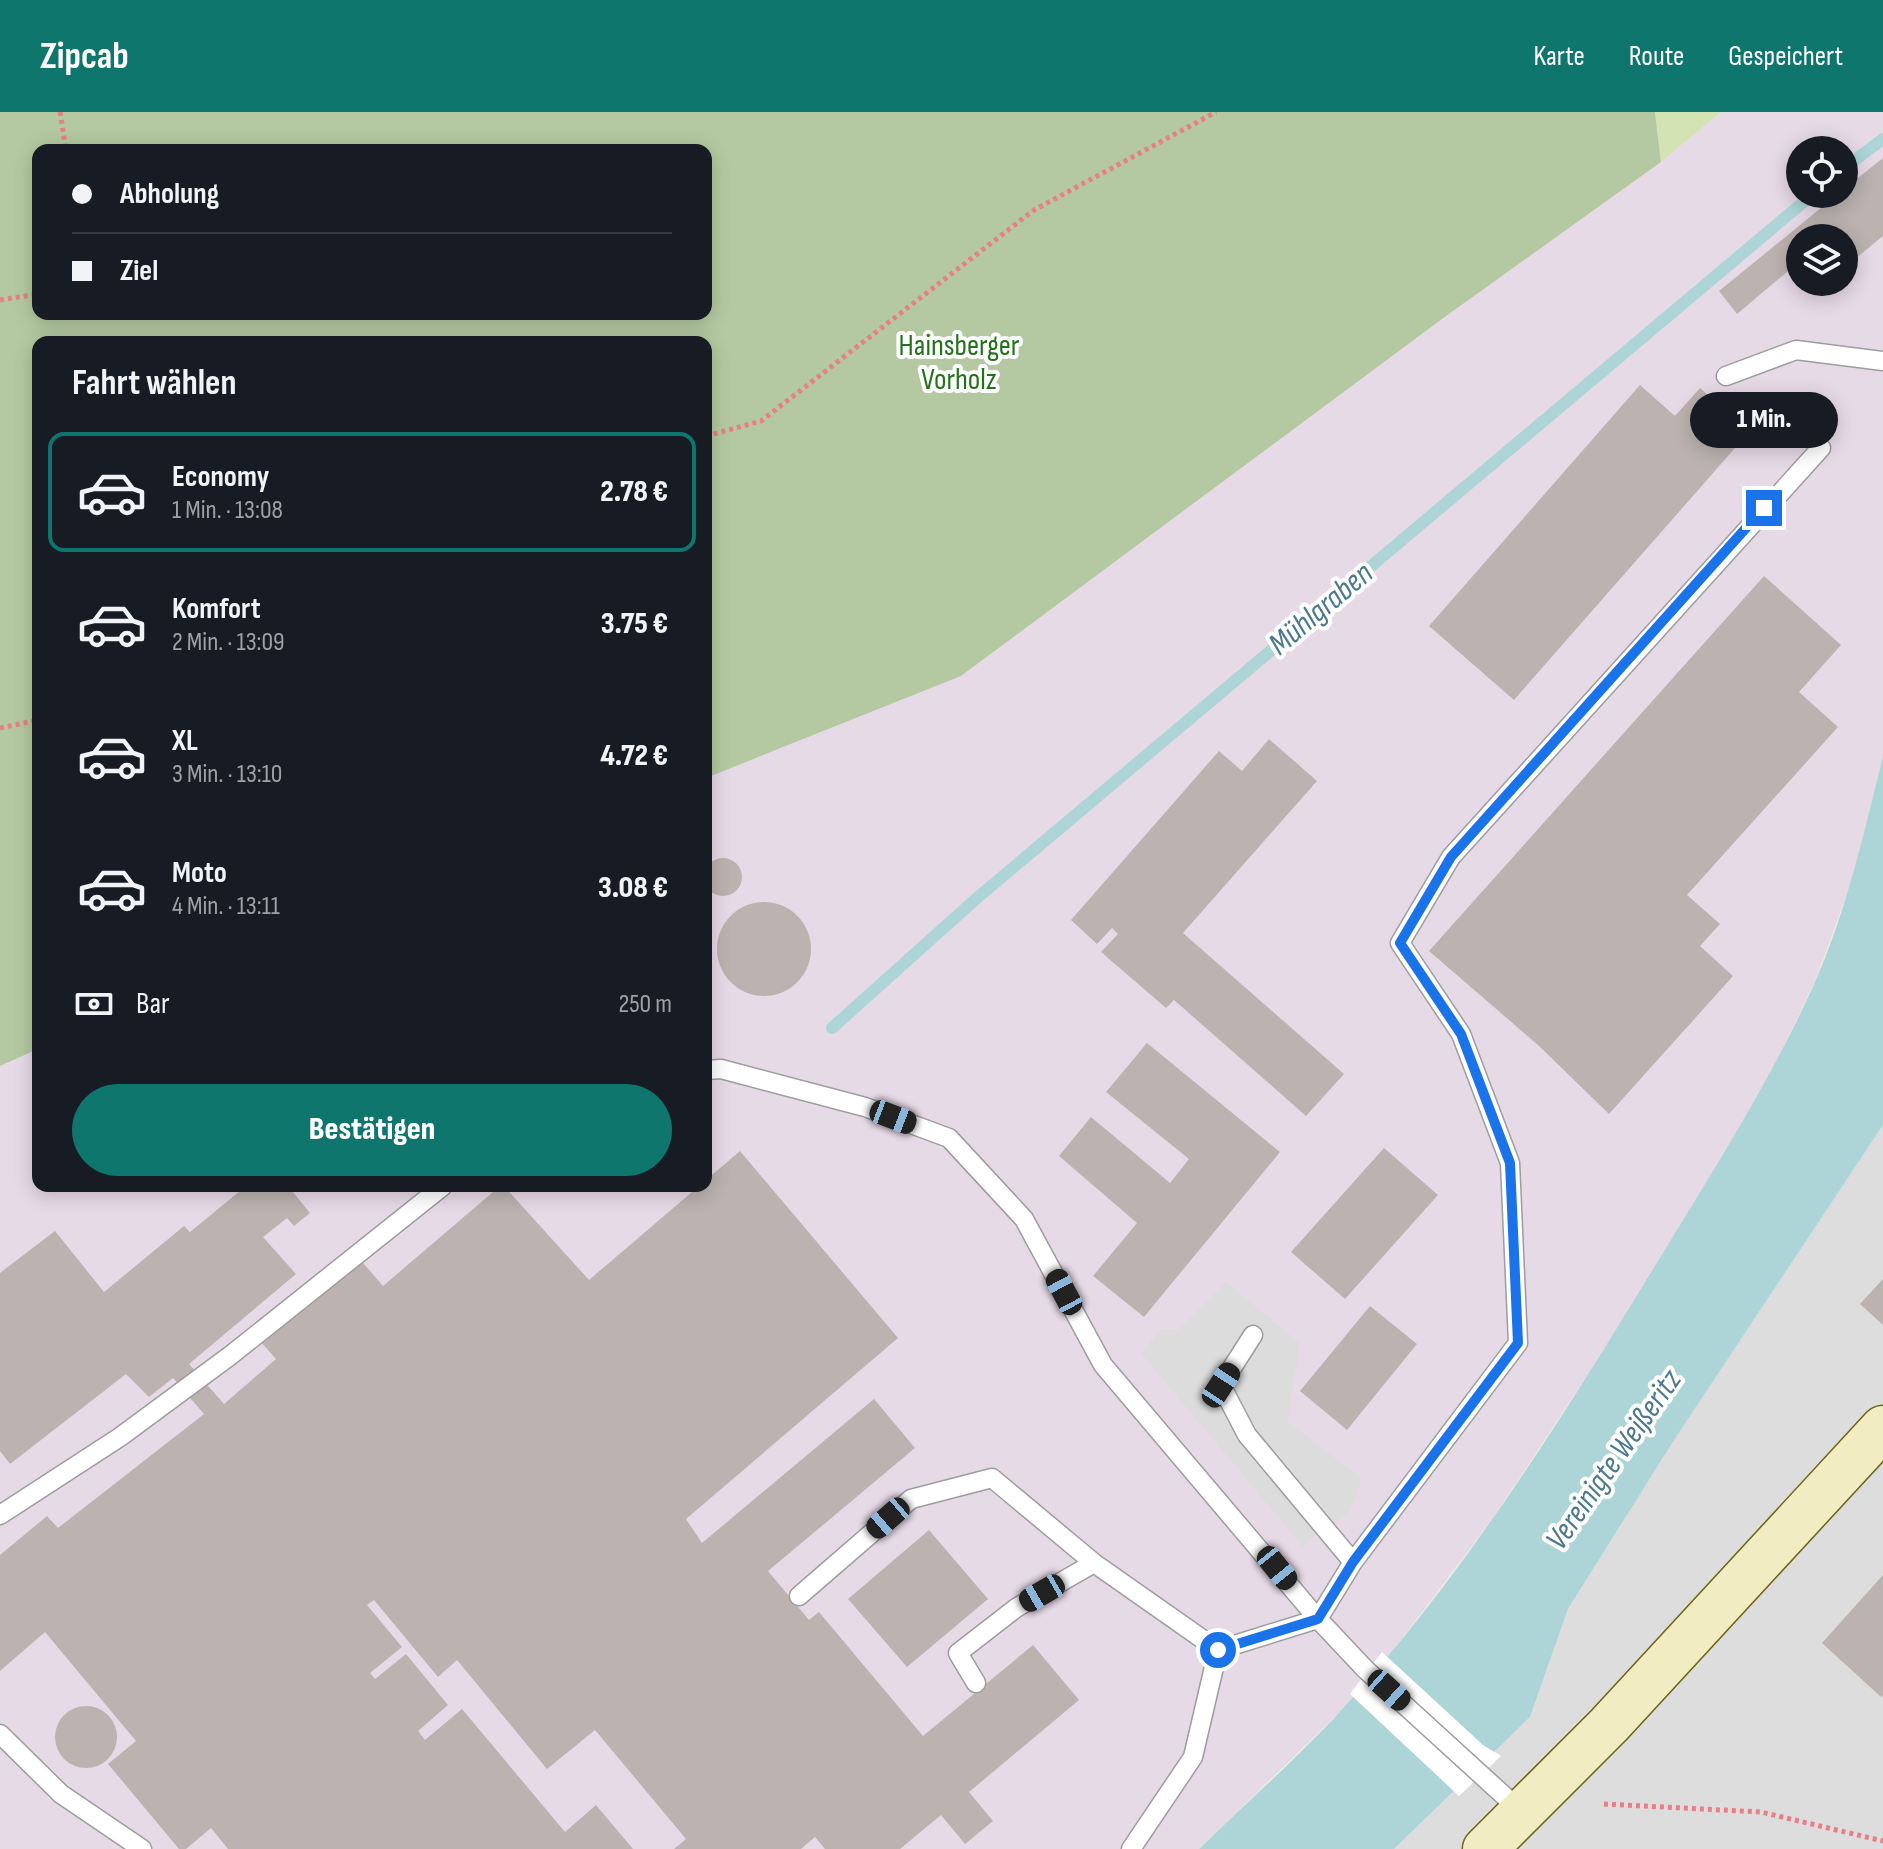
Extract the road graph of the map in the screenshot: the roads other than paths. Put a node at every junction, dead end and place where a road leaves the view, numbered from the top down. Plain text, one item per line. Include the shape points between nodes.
1 (1883, 361) edge
2 (1726, 376) dead end
3 (1821, 448) dead end
4 (712, 1070) edge
5 (435, 1192) edge
6 (1253, 1335) dead end
7 (1883, 1428) edge
8 (0, 1515) edge
9 (1353, 1562) junction
10 (1094, 1563) junction
11 (799, 1596) dead end
12 (1318, 1619) junction
13 (1218, 1650) junction
14 (976, 1683) dead end
15 (0, 1734) edge
16 (1523, 1813) junction
17 (142, 1849) edge
18 (1131, 1849) edge
19 (1485, 1849) edge

1 - 2 lane via 1796,350
3 - 9 lane via 1451,857 1400,943 1461,1034 1510,1163 1518,1343
4 - 12 lane via 865,1107 949,1138 1024,1219 1103,1365
5 - 8 lane via 231,1355 120,1437
6 - 9 lane via 1221,1385 1247,1435
7 - 16 main road
9 - 12 lane
10 - 11 lane via 992,1478 911,1499
10 - 13 lane
10 - 14 lane via 1016,1608 958,1653
12 - 13 lane
12 - 16 lane via 1365,1669
13 - 18 lane via 1193,1757
15 - 17 lane via 61,1794
16 - 19 main road

